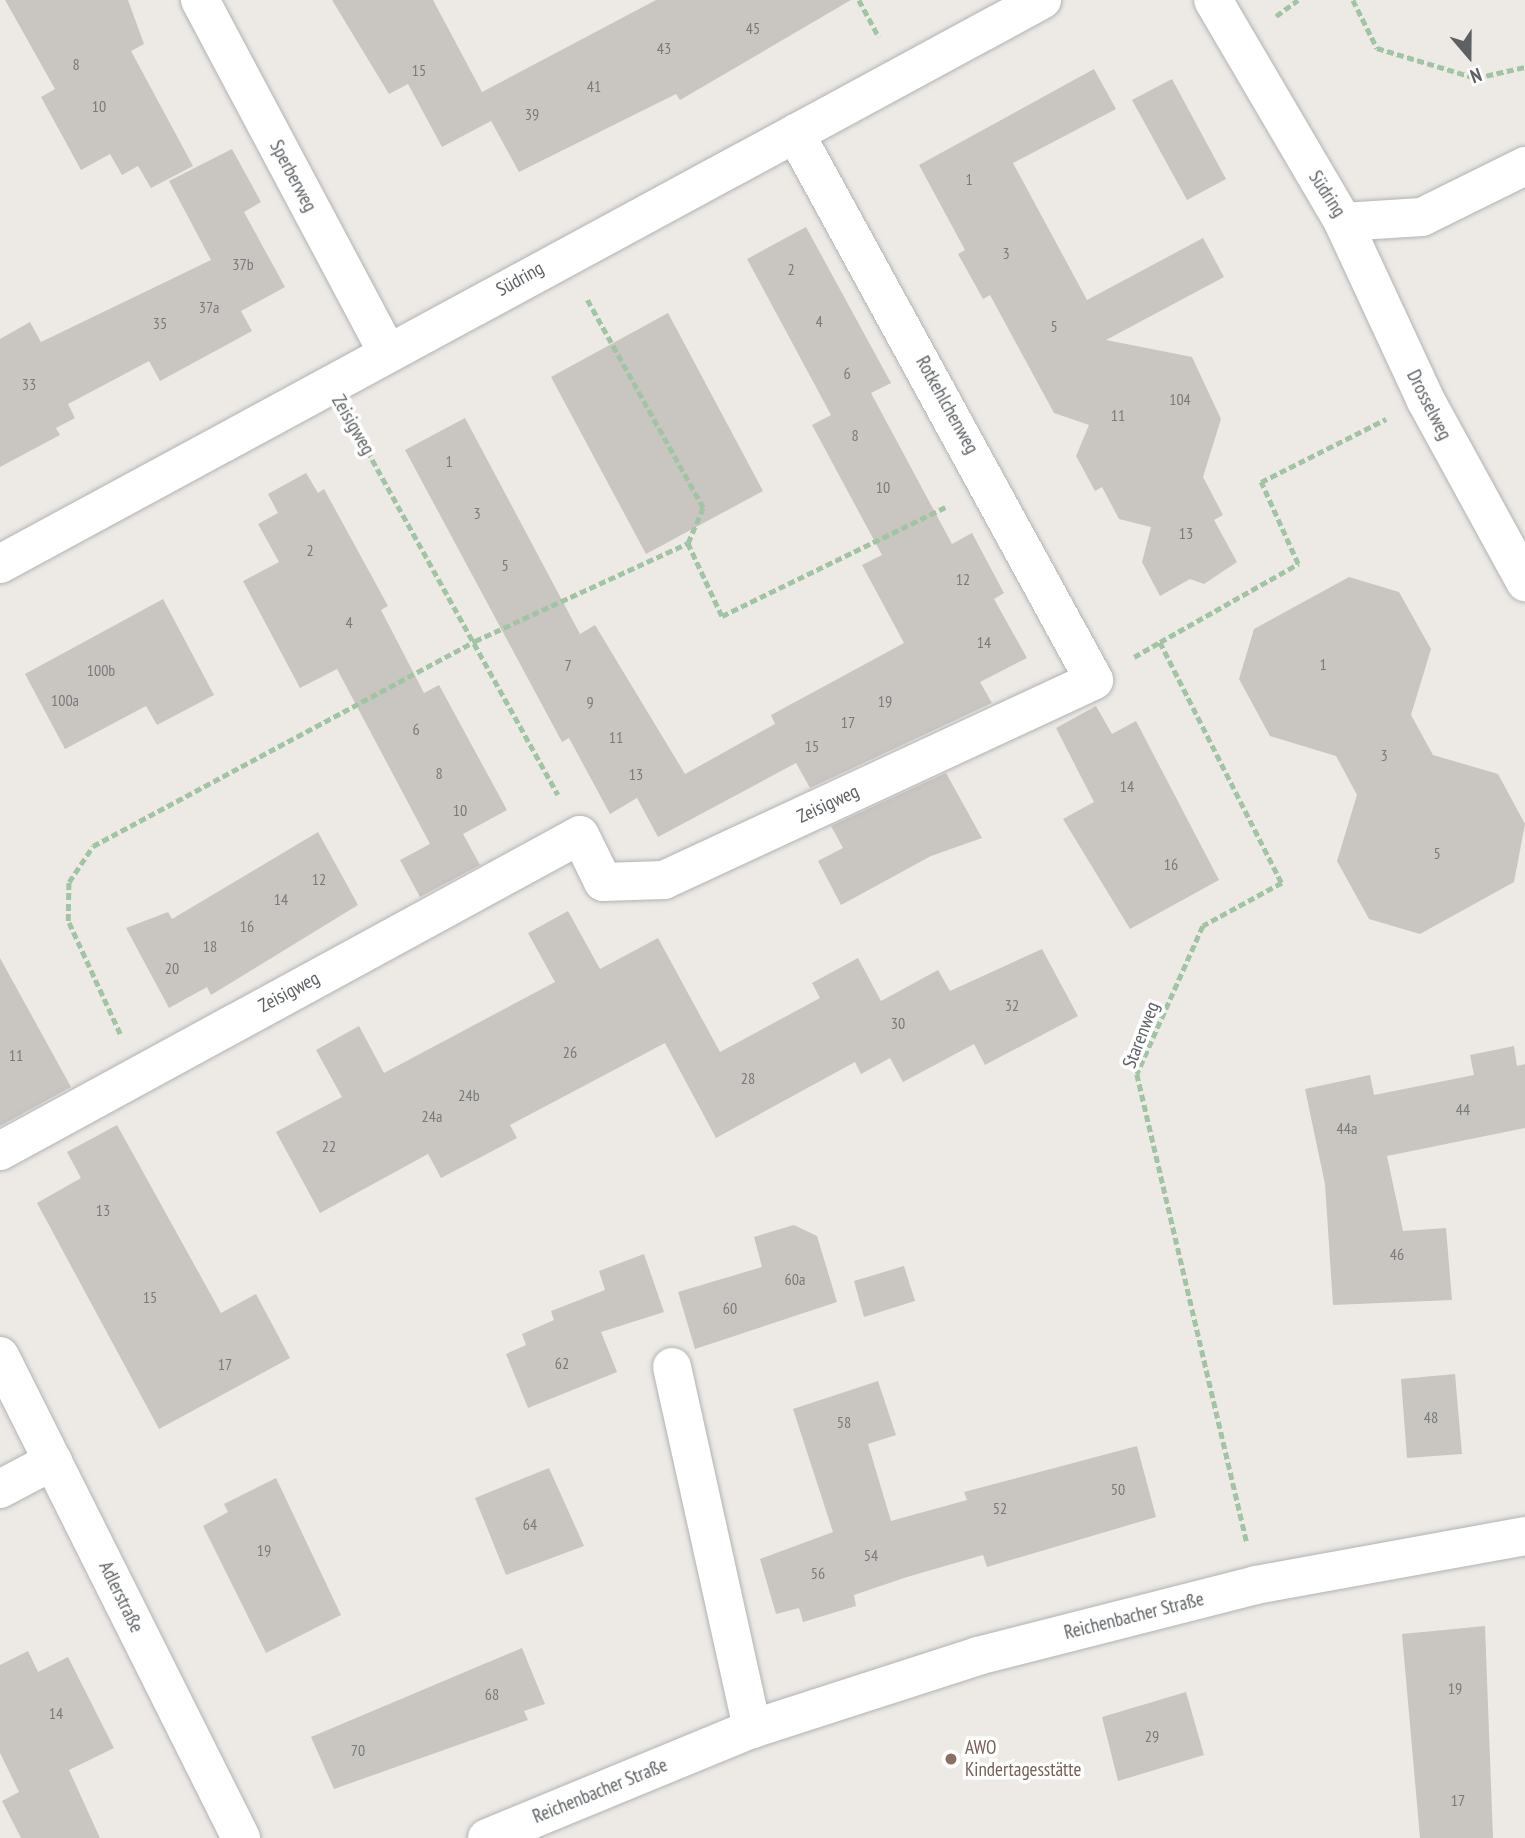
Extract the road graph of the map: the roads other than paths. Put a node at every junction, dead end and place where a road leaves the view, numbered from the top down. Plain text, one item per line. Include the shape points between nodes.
1 (200, 0) edge
2 (1042, 0) edge
3 (1213, 0) edge
4 (795, 132) junction
5 (1525, 166) edge
6 (1343, 222) junction
7 (387, 352) junction
8 (0, 564) edge
9 (1525, 582) edge
10 (1094, 680) joint
11 (0, 1151) edge
12 (0, 1356) edge
13 (672, 1367) dead end
14 (53, 1461) junction
15 (0, 1489) edge
16 (1525, 1536) edge
17 (752, 1729) junction
18 (241, 1838) edge
19 (487, 1838) edge

1 - 7 street, Sperberweg
2 - 4 street, Südring
3 - 6 street, Südring
4 - 7 street, Südring
4 - 10 street, Rotkehlchenweg via 992,484
5 - 6 street, Südring via 1422,218
6 - 9 street, Drosselweg via 1425,400
7 - 8 street, Südring
10 - 11 street, Zeisigweg via 664,880 603,882 580,835
12 - 14 street, Adlerstraße
13 - 17 street
14 - 15 street
14 - 18 street, Adlerstraße
16 - 17 street, Reichenbacher Straße via 1256,1585 978,1656
17 - 19 street, Reichenbacher Straße

